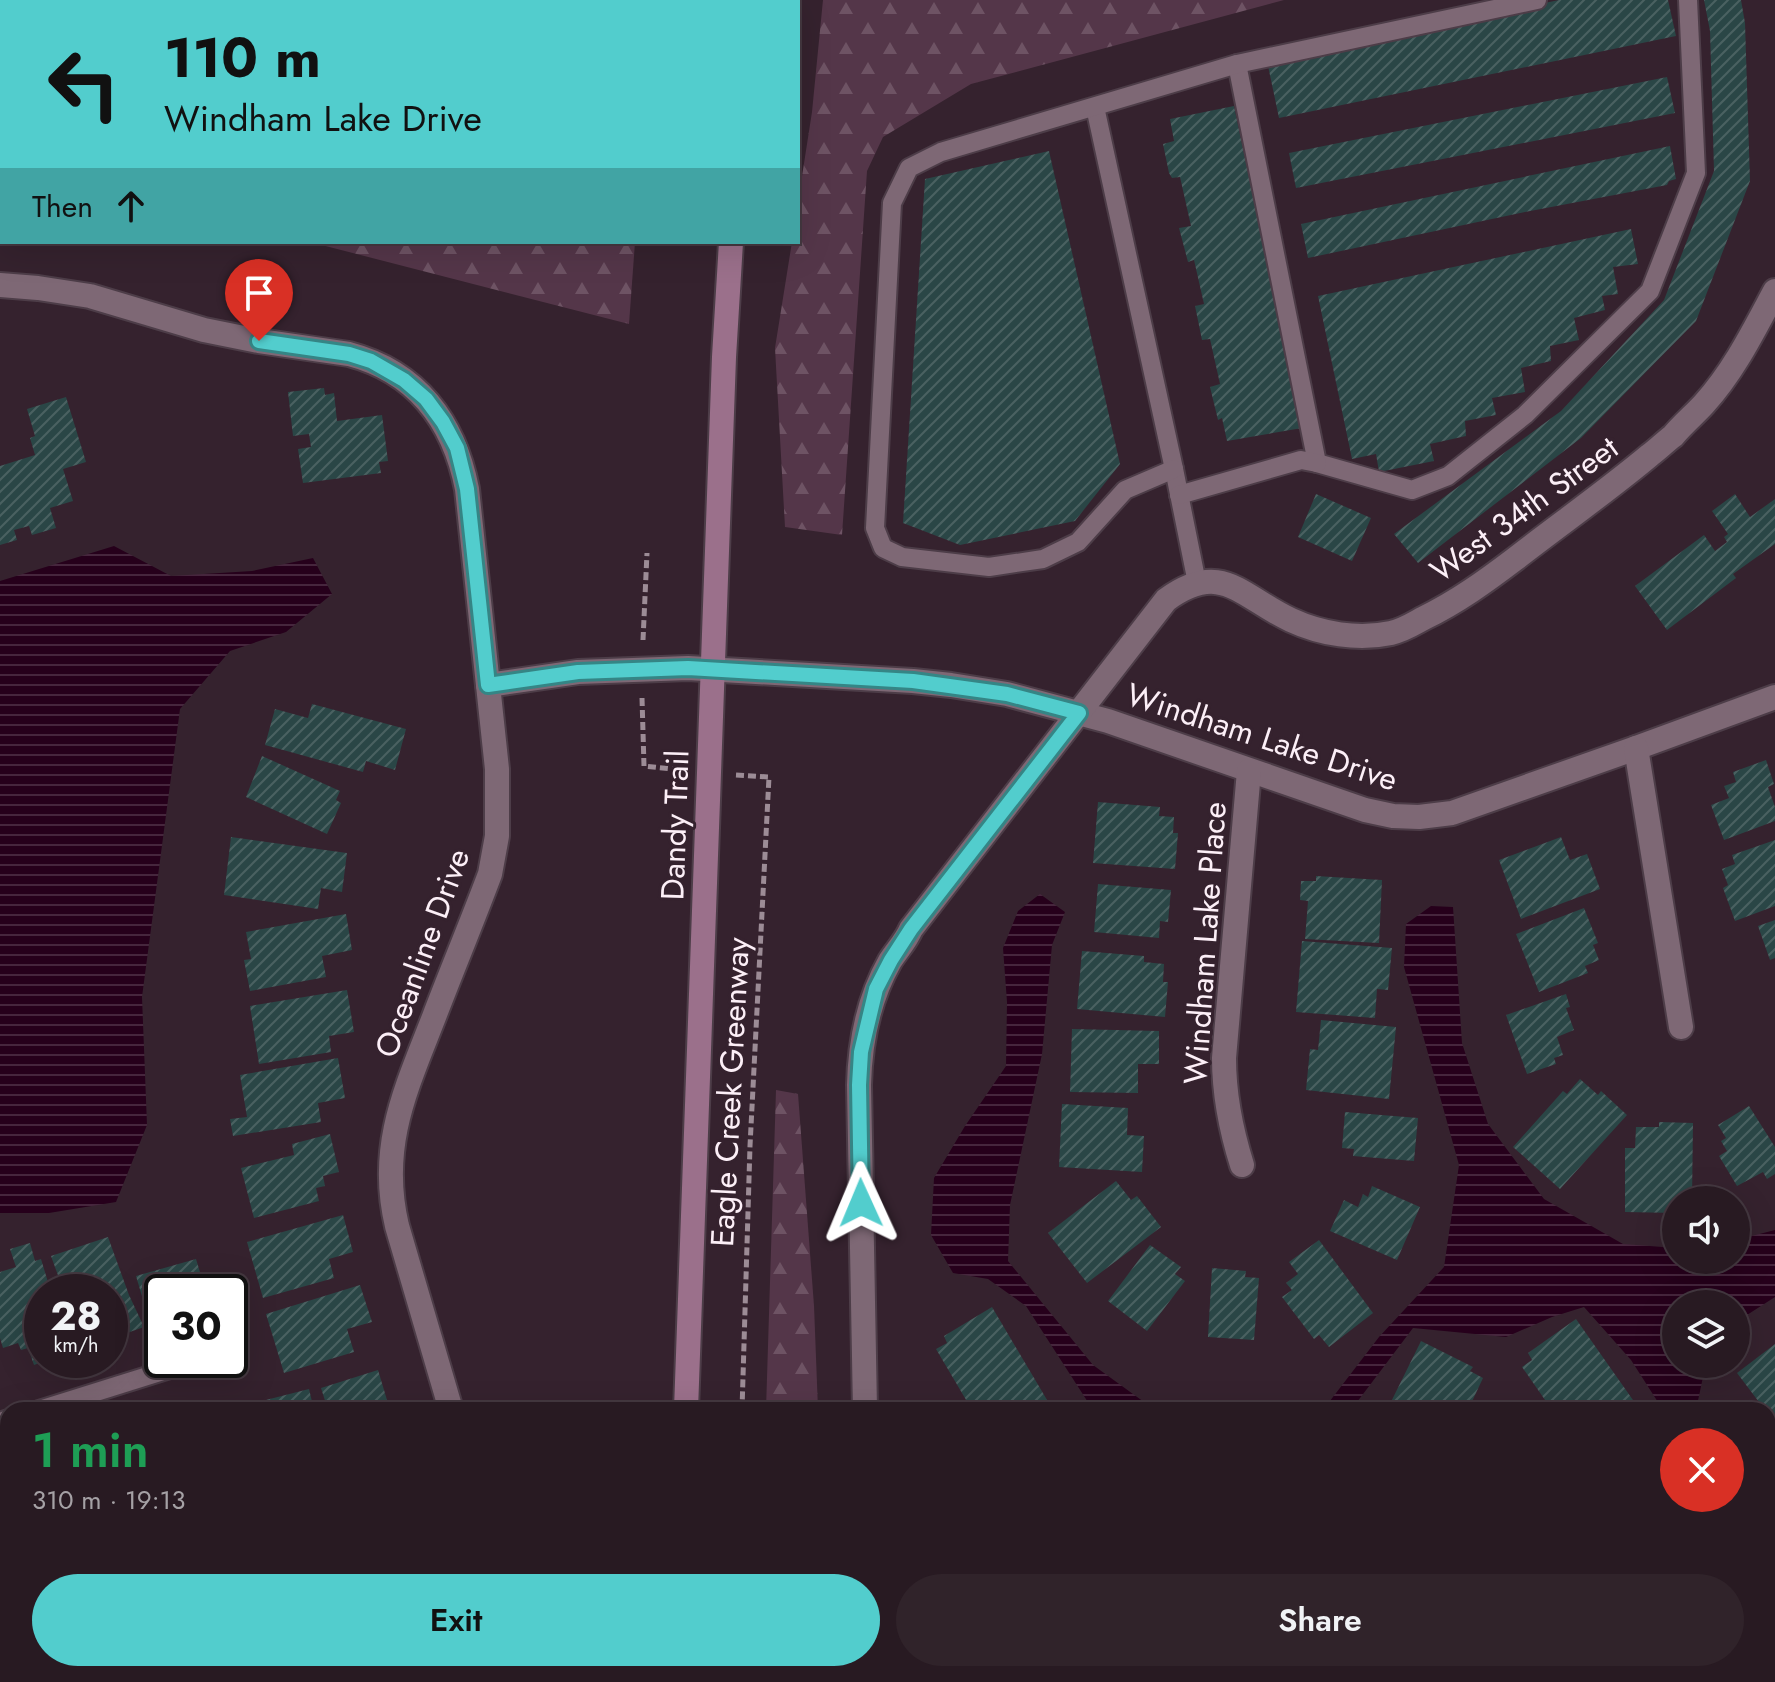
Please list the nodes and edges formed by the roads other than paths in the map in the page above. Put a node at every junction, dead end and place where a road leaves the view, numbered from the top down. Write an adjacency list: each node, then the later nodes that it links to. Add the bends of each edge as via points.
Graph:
1 (1537, 0): 3 (lane)
2 (1688, 0): 8 (lane, via 1696,173 1650,291 1525,415 1448,476 1412,490)
3 (1237, 64): 4 (lane); 8 (lane)
4 (1095, 107): 9 (lane); 9 (lane, via 941,152 909,168 892,203 875,528 883,548 902,557 989,567 1043,559 1078,542 1125,490)
5 (731, 244): 12 (main road, Dandy Trail)
6 (0, 285): 13 (street, Oceanline Drive, via 90,296 204,330 349,354 404,380 443,422 463,466)
7 (1772, 302): 11 (street, West 34th Street, via 1715,390 1673,436 1474,591 1412,626 1376,635 1336,635 1295,622 1228,584)
8 (1317, 463): 10 (lane, via 1301,460)
9 (1174, 469): 10 (lane)
10 (1179, 495): 11 (lane)
11 (1197, 583): 15 (street, via 1166,600)
12 (713, 669): 13 (street, via 578,672); 15 (street, Windham Lake Drive, via 913,681 1007,694); 23 (main road, Dandy Trail)
13 (488, 685): 22 (street, Oceanline Drive, via 497,769 497,836 490,874 401,1101 390,1170 397,1226)
14 (1775, 697): 16 (street, Windham Lake Drive)
15 (1079, 713): 17 (street, Windham Lake Drive); 24 (street, via 911,929 876,989 859,1085)
16 (1636, 748): 17 (street, Windham Lake Drive, via 1452,813 1419,817 1365,810); 18 (street)
17 (1249, 771): 19 (street, Windham Lake Place, via 1224,1058 1230,1125)
18 (1681, 1027)
19 (1242, 1165)
20 (144, 1377): 21 (lane)
21 (65, 1402)
22 (449, 1402)
23 (686, 1402)
24 (865, 1402)

